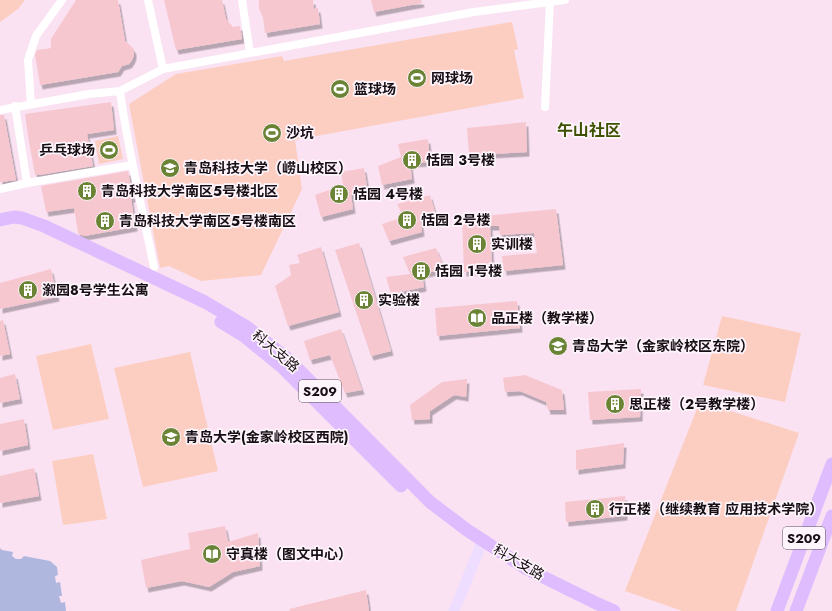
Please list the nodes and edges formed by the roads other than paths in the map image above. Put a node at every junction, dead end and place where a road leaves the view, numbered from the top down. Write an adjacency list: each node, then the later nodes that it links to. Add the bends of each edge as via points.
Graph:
1 (62, 0): 9 (street, via 36,36 28,60)
2 (148, 0): 7 (street)
3 (242, 0): 6 (street)
4 (565, 0): 5 (street)
5 (550, 1): 6 (street, via 474,12); 11 (street)
6 (250, 53): 7 (street)
7 (163, 69): 8 (street)
8 (120, 91): 9 (street); 13 (street)
9 (31, 104): 10 (street)
10 (15, 106): 12 (street); 14 (street)
11 (545, 107)
12 (0, 110)
13 (132, 165): 14 (street); 18 (street)
14 (28, 183): 15 (street)
15 (0, 189)
16 (0, 220): 21 (main road, 科大支路 / S209, via 22,218 44,226 205,302 247,327 288,359 430,502)
17 (0, 230): 21 (main road, 科大支路 / S209, via 14,226 22,227 46,236 201,310 244,336 282,367 423,508 462,537)
18 (154, 267)
19 (832, 464): 25 (main road, S209)
20 (832, 516): 26 (main road, S209)
21 (481, 544): 22 (street); 23 (main road, 科大支路 / S209, via 521,575); 24 (main road, 科大支路 / S209)
22 (454, 611)
23 (592, 611)
24 (614, 611)
25 (777, 611)
26 (796, 611)

